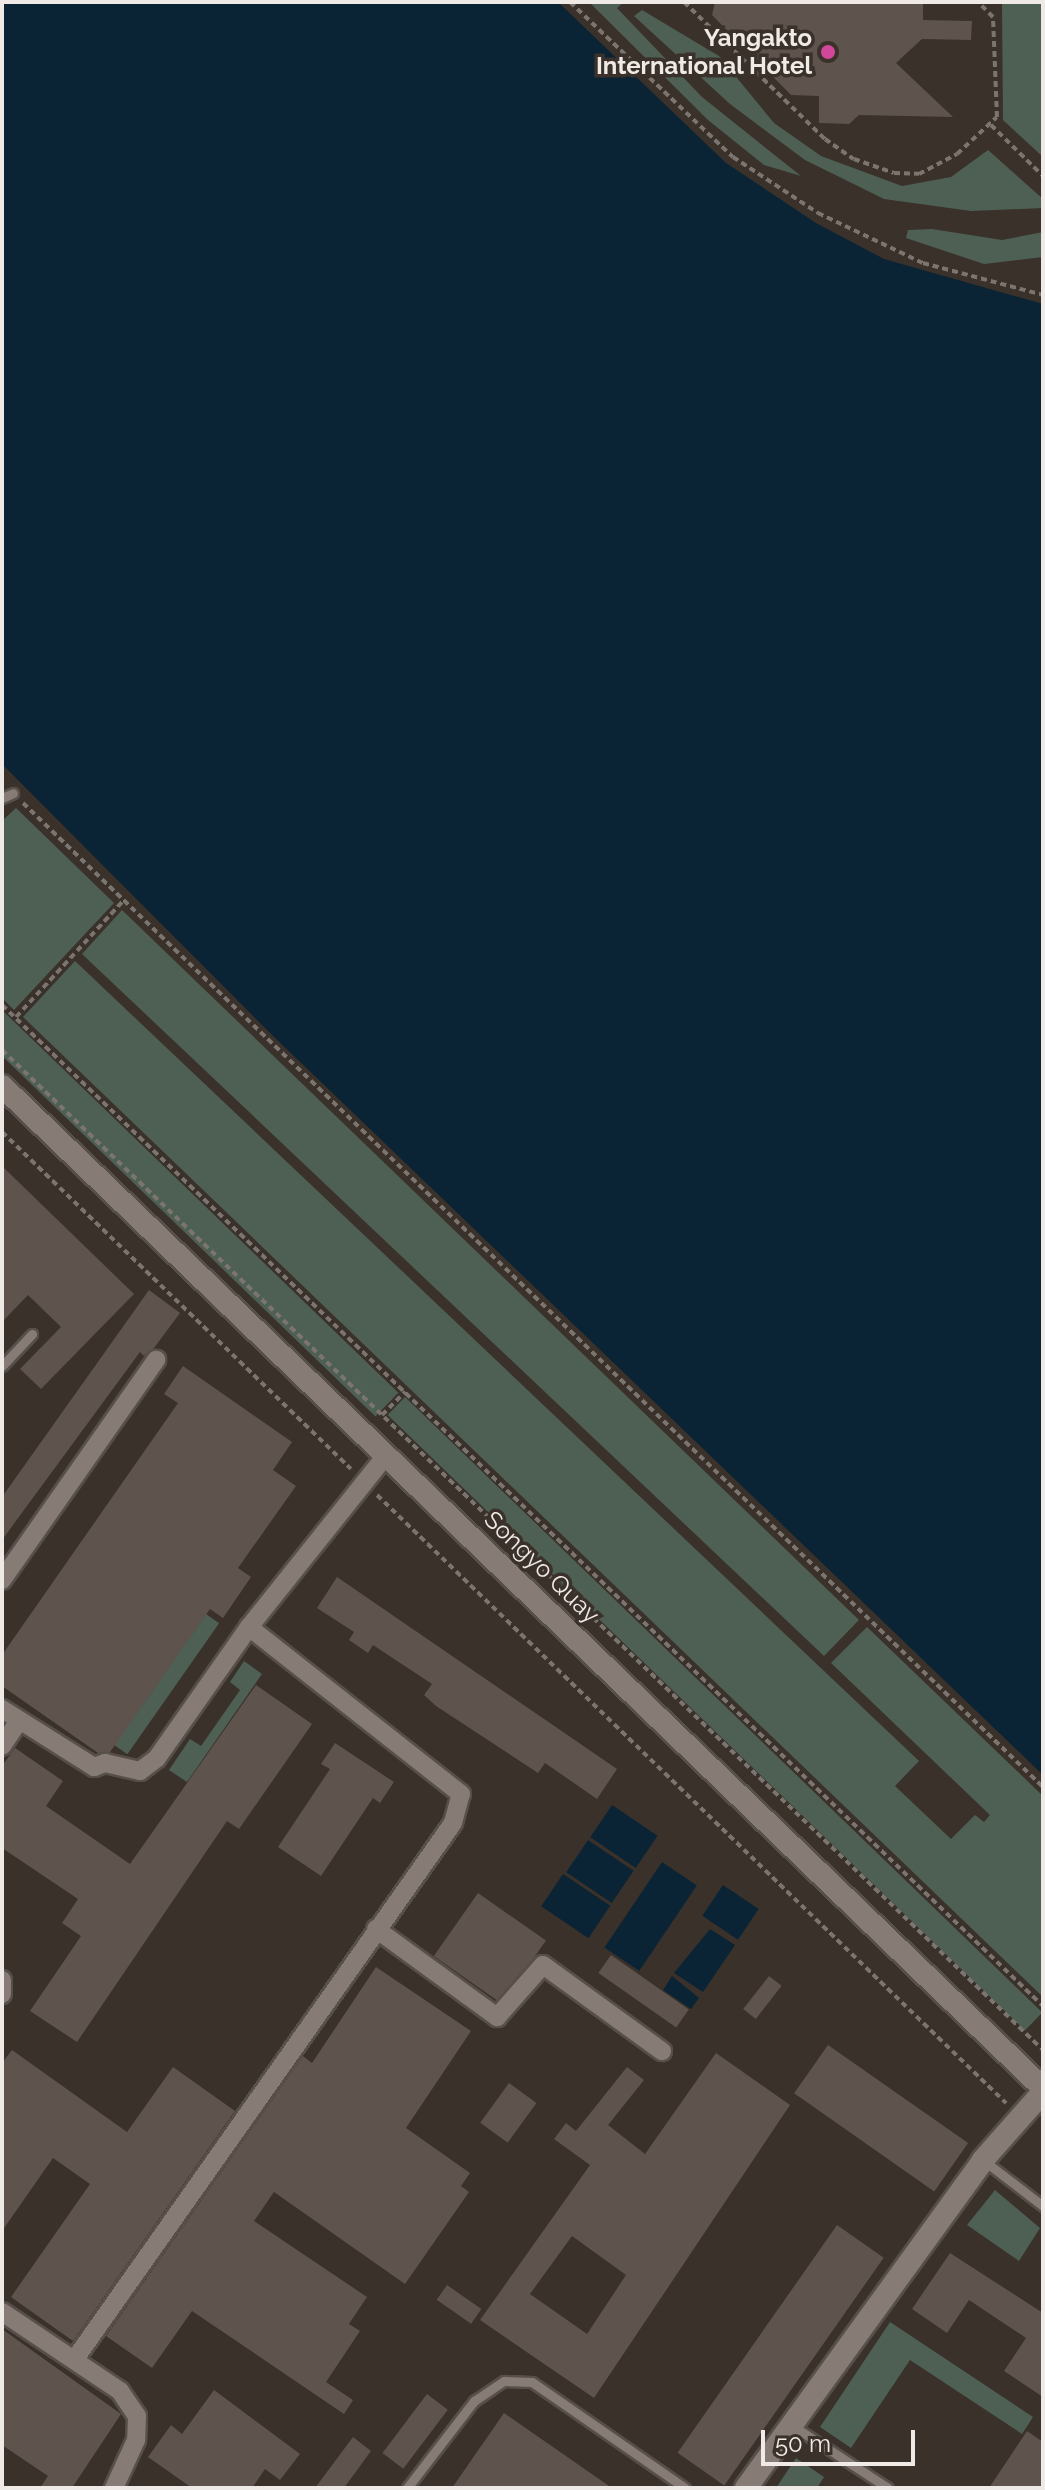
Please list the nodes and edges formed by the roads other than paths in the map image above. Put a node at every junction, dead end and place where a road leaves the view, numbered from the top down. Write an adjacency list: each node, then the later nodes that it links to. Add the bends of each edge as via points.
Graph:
1 (13, 793): 2 (lane)
2 (2, 798)
3 (2, 1086): 7 (main road, Songyo Quay)
4 (32, 1334): 6 (lane)
5 (156, 1360): 8 (street)
6 (2, 1366)
7 (387, 1454): 9 (street); 17 (main road, Songyo Quay)
8 (2, 1580)
9 (249, 1627): 11 (street, via 157,1758 140,1771 105,1763 94,1767); 13 (street, via 461,1794 453,1823)
10 (2, 1709): 11 (street)
11 (19, 1721): 12 (street)
12 (2, 1746)
13 (376, 1929): 16 (street, via 497,2017 543,1965); 21 (street)
14 (2, 1980): 15 (street)
15 (2, 1994)
16 (662, 2051)
17 (1043, 2090): 18 (main road)
18 (983, 2160): 19 (lane); 22 (main road)
19 (1043, 2206)
20 (2, 2312): 21 (street)
21 (75, 2359): 23 (street, via 120,2391 137,2416 136,2440)
22 (790, 2424): 26 (main road); 27 (lane)
23 (114, 2488)
24 (407, 2488): 25 (lane, via 474,2401 504,2381 532,2382)
25 (685, 2488)
26 (746, 2488)
27 (888, 2488)

